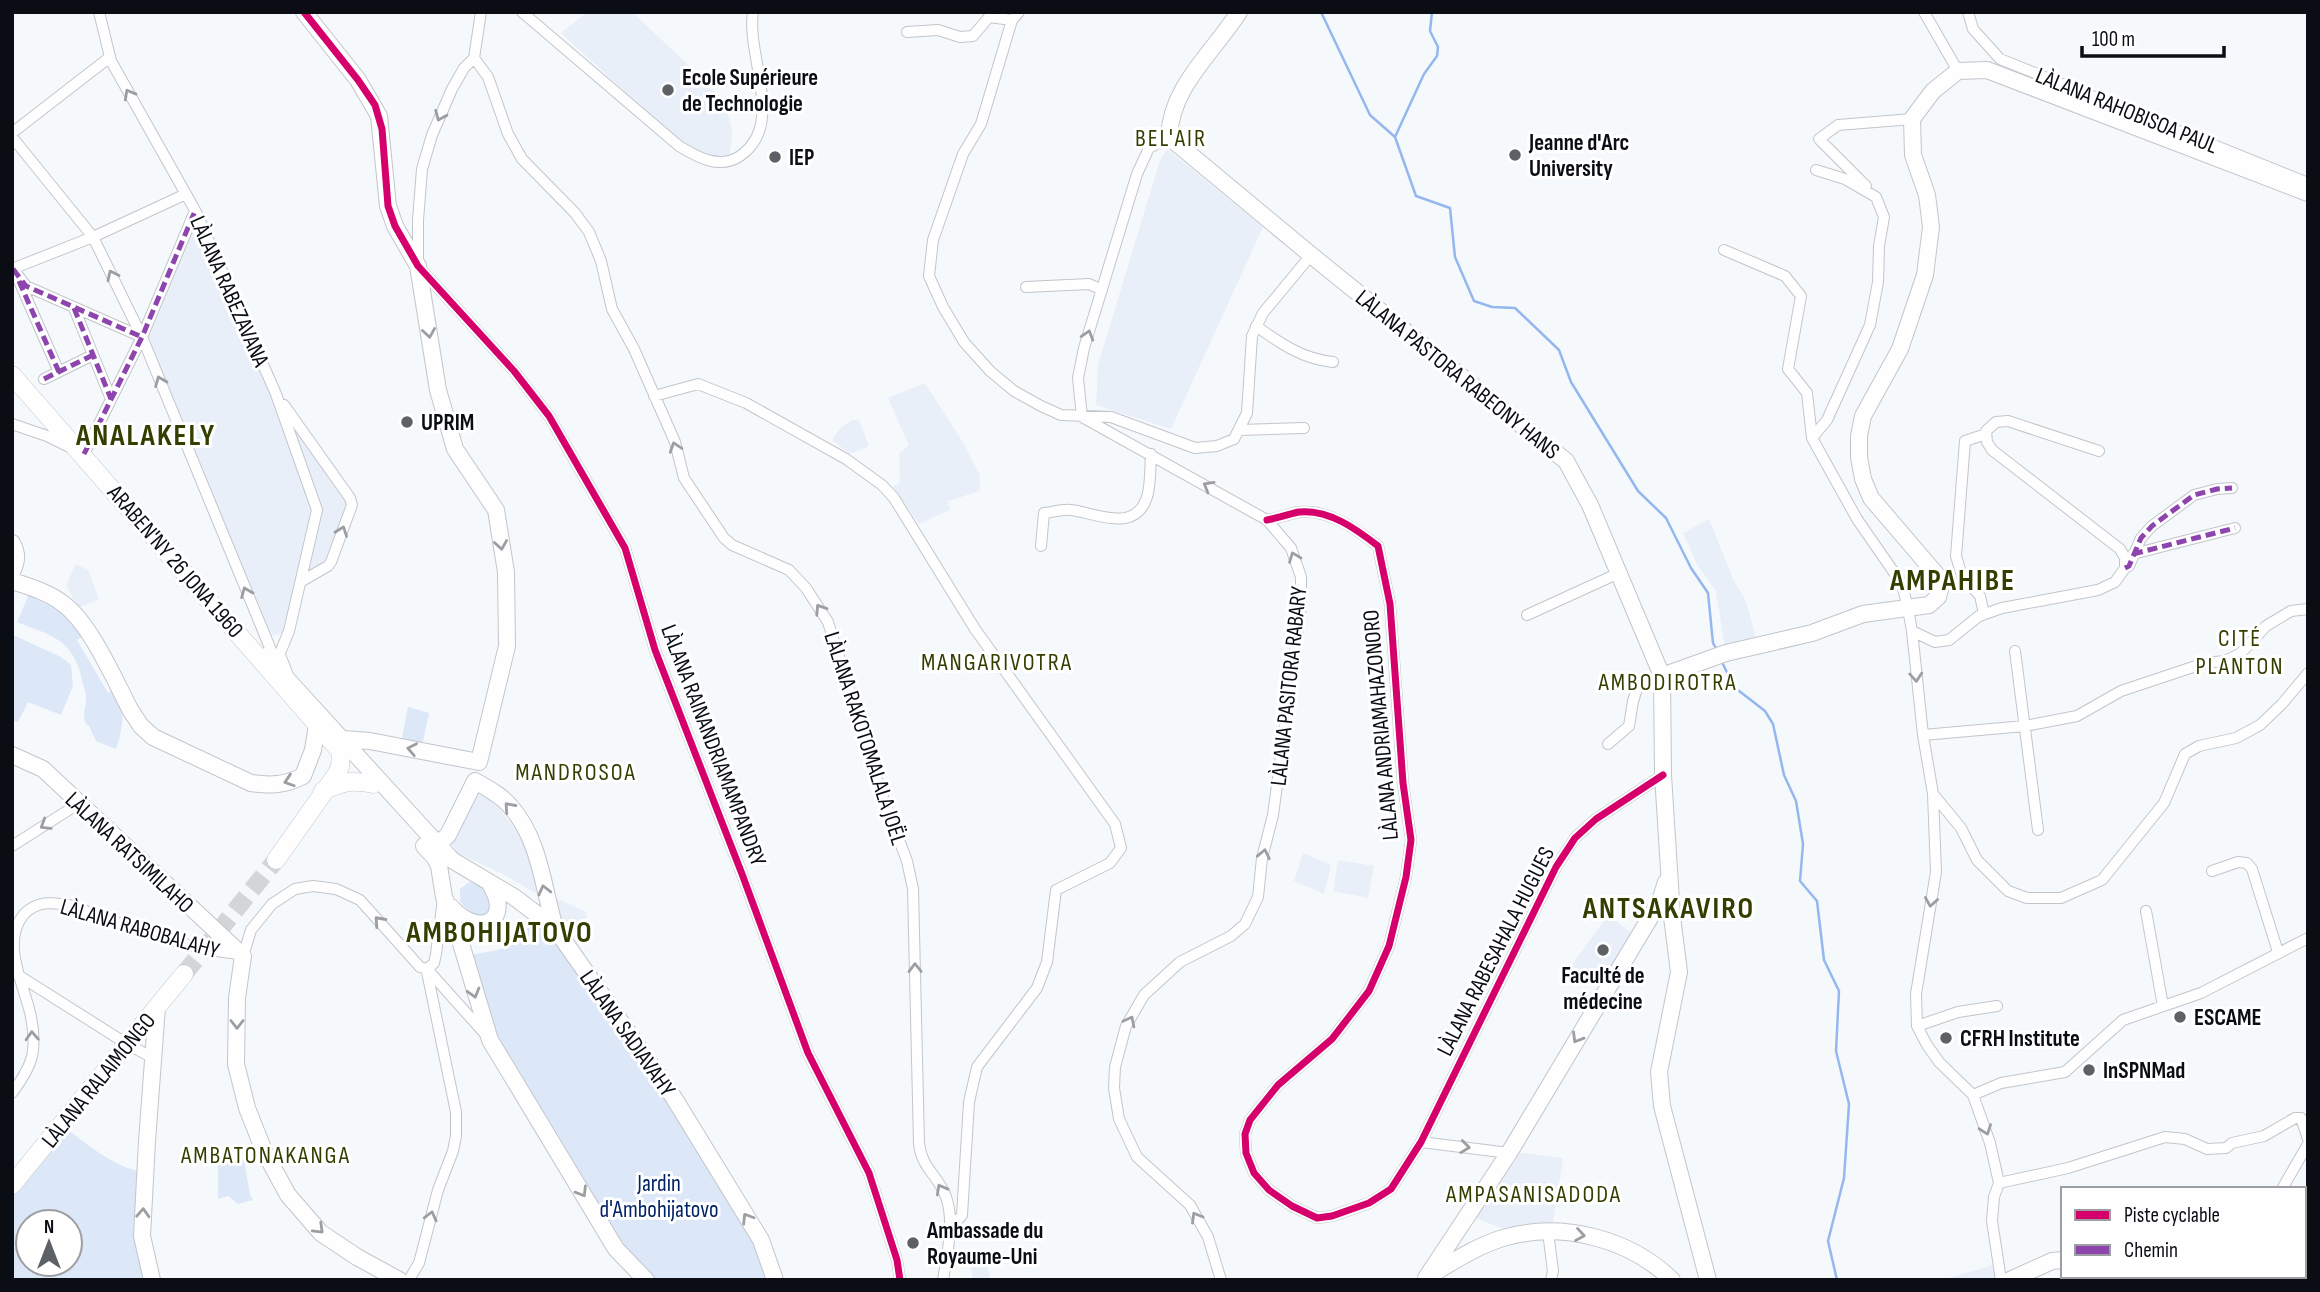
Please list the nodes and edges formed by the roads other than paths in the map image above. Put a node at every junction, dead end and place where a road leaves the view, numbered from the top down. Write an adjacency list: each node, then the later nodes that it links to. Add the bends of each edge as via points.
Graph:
1 (99, 12): 11 (street, LÀLANA RABEZAVANA)
2 (304, 12): 26 (main road, via 375,105 382,129 388,206)
3 (481, 12): 12 (street)
4 (522, 12): 5 (street, via 679,146 697,157 724,162 747,151 761,127)
5 (753, 12)
6 (1238, 12): 16 (main road, via 1184,86)
7 (1924, 12): 13 (street)
8 (1968, 12): 18 (street, LÀLANA RAHOBISOA PAUL, via 1973,29 2000,59)
9 (1016, 16): 10 (street, via 989,17 972,36 938,30); 41 (street, via 981,124 963,154 933,240 929,276 964,342 989,371 1041,406 1061,415)
10 (907, 32)
11 (110, 57): 15 (street); 20 (street, LÀLANA RABEZAVANA, one-way to 11)
12 (474, 58): 26 (street, one-way to 26, via 458,77 426,152 420,182); 39 (street, LÀLANA RAKOTOMALALA JOËL, via 488,77 522,159 589,232 612,309)
13 (1958, 71): 14 (main road, via 1933,90); 19 (main road, via 1987,71)
14 (1912, 119): 21 (street, via 1838,125 1819,139); 61 (main road, via 1913,155 1927,195 1931,227 1925,275 1900,349 1863,416 1858,436 1863,479 1871,498 1942,581 1938,597 1929,605)
15 (12, 135): 23 (street)
16 (1168, 137): 25 (main road, LÀLANA PASTORA RABEONY HANS); 29 (street, via 1149,148 1137,174)
17 (1816, 170): 21 (street, via 1845,179)
18 (2308, 183)
19 (2308, 193)
20 (186, 194): 22 (street, LÀLANA RABEZAVANA); 23 (street)
21 (1876, 197): 46 (street, via 1884,217 1870,325 1827,420)
22 (195, 211): 32 (street); 38 (street, LÀLANA RABEZAVANA)
23 (93, 237): 27 (street); 32 (street, one-way to 23)
24 (1724, 250): 46 (street, via 1785,276 1801,296 1788,369 1807,393)
25 (1311, 255): 31 (street); 58 (main road, LÀLANA PASTORA RABEONY HANS, via 1566,461)
26 (418, 266): 76 (main road, one-way to 76, via 441,402 455,449 496,510 506,572 507,646); 127 (street, LÀLANA RAINANDRIAMAMPANDRY, via 549,416 625,548 655,650 808,1053 869,1173)
27 (13, 269): 30 (street, via 26,286); 35 (street)
28 (1026, 287): 29 (street, via 1088,284)
29 (1102, 290): 41 (street, one-way to 29, via 1078,378)
30 (74, 308): 32 (street); 33 (street)
31 (1256, 326): 34 (street, via 1295,352); 44 (street, via 1247,413)
32 (142, 337): 40 (street); 67 (street, one-way to 32)
33 (93, 355): 35 (street); 40 (street)
34 (1333, 362)
35 (59, 372): 37 (street)
36 (12, 374): 48 (main road, ARABEN'NY 26 JONA 1960)
37 (44, 380)
38 (276, 394): 60 (street, LÀLANA RABEZAVANA, via 317,510); 60 (street, one-way to 38, via 331,562 352,505)
39 (654, 396): 116 (street, LÀLANA RAKOTOMALALA JOËL, one-way to 39, via 946,1196 920,1155 910,873 828,622 789,570 724,538 684,478 675,442); 116 (street, via 698,384 746,402 846,458 882,485 975,629 1115,824 1121,848 1110,863 1056,890 1047,961 1037,988 977,1067 968,1102 962,1215)
40 (111, 399): 48 (street)
41 (1082, 417): 44 (street, via 1111,417 1195,448 1217,446 1234,439); 49 (street, LÀLANA PASITORA RABARY)
42 (12, 424): 48 (street)
43 (1304, 428): 44 (street)
44 (1239, 430)
45 (1986, 435): 47 (street, via 1996,422 2008,421); 56 (street, via 1992,450 2120,549); 63 (street, via 1965,441 1956,556 1962,576 1980,596)
46 (1812, 438): 61 (street, via 1857,519 1902,584)
47 (2099, 451)
48 (84, 454): 67 (main road, ARABEN'NY 26 JONA 1960)
49 (1151, 454): 51 (street, LÀLANA PASITORA RABARY, one-way to 49); 54 (street, via 1148,495 1131,517 1105,519 1070,510 1044,513)
50 (2232, 488): 55 (street, via 2194,495 2152,526)
51 (1267, 520): 110 (street, LÀLANA ANDRIAMAHAZONORO, via 1302,512 1329,516 1354,527 1378,547 1390,604 1411,840 1389,946 1369,991 1332,1039 1278,1085 1250,1120 1246,1153 1254,1173 1269,1190 1317,1218 1369,1203 1391,1189); 129 (street, LÀLANA PASITORA RABARY, one-way to 51, via 1208,1237 1190,1205 1137,1157 1119,1119 1115,1067 1126,1026 1144,996 1180,962 1245,924 1258,897 1301,606 1301,577 1291,548)
52 (2235, 528): 55 (street)
53 (12, 543): 57 (main road, via 17,562)
54 (1041, 546)
55 (2133, 554): 56 (street)
56 (2125, 568): 63 (street, via 2115,582 2098,590)
57 (12, 572)
58 (1619, 573): 64 (street); 69 (main road, LÀLANA PASTORA RABEONY HANS)
59 (12, 581): 70 (main road, one-way to 59, via 303,776 288,784 268,786 251,783 153,737 131,711 80,619 50,594)
60 (302, 581): 67 (street, LÀLANA RABEZAVANA, via 289,632)
61 (1908, 609): 65 (street); 69 (main road, via 1863,614)
62 (2308, 609): 71 (street, via 2291,611 2266,626 2241,653 2225,661 2141,683 2077,716)
63 (1984, 614): 65 (street, via 1949,640 1935,642)
64 (1527, 615)
65 (1912, 631): 72 (street, one-way to 72)
66 (2015, 651): 71 (street)
67 (272, 659): 70 (main road, ARABEN'NY 26 JONA 1960, via 283,686); 74 (main road)
68 (2308, 673): 81 (street, via 2260,725 2185,754 2164,803 2102,880 2061,898 2027,898 2008,891 1977,860 1961,828)
69 (1662, 676): 73 (street, via 1638,685 1629,726); 77 (main road)
70 (317, 725): 74 (main road, ARABEN'NY 26 JONA 1960)
71 (2025, 726): 72 (street); 83 (street)
72 (1923, 735): 81 (street)
73 (1608, 744)
74 (342, 746): 76 (main road, one-way to 74, via 370,741); 79 (main road); 80 (main road, via 340,767); 85 (main road, LÀLANA SADIAVAHY)
75 (12, 755): 82 (main road, LÀLANA RATSIMILAHO, via 43,769)
76 (480, 762): 78 (street)
77 (1663, 775): 86 (main road); 110 (street, LÀLANA RABESAHALA HUGUES, via 1586,827 1566,849)
78 (475, 781): 85 (main road); 94 (main road, one-way to 78, via 533,843 511,806)
79 (373, 784): 80 (main road, via 354,780); 85 (main road)
80 (323, 791): 87 (main road)
81 (1933, 794): 104 (street, one-way to 104, via 1936,872 1916,994)
82 (78, 804): 84 (street, one-way to 84); 97 (main road, LÀLANA RATSIMILAHO)
83 (2038, 830)
84 (12, 846)
85 (436, 851): 89 (main road, LÀLANA SADIAVAHY); 90 (main road)
86 (1669, 855): 92 (main road, via 1664,890); 93 (main road)
87 (276, 860)
88 (2212, 871): 96 (street, via 2238,862 2252,869)
89 (491, 884): 90 (main road, via 498,903 490,922 472,923 462,918); 94 (main road, LÀLANA SADIAVAHY)
90 (444, 897): 98 (street, via 434,963); 105 (main road, one-way to 105)
91 (2146, 911): 102 (street)
92 (1651, 917): 93 (main road); 112 (main road, one-way to 112)
93 (1676, 919): 132 (main road, via 1685,951 1659,1072 1662,1106)
94 (555, 928): 126 (main road, LÀLANA SADIAVAHY, one-way to 94, via 761,1240 674,1098)
95 (2308, 938): 96 (street)
96 (2278, 952): 102 (street, via 2201,993)
97 (242, 955): 98 (street, one-way to 97, via 360,900 337,889 313,886 295,889 272,904 251,930); 100 (street, LÀLANA RABOBALAHY, via 178,942 52,902 32,906 20,919 12,946); 123 (main road, one-way to 123, via 236,1064 264,1151 288,1195 321,1233)
98 (426, 969): 105 (street); 124 (street, one-way to 98, via 419,1264 456,1136 456,1112)
99 (184, 974): 103 (main road, LÀLANA RALAIMONGO)
100 (18, 975): 106 (street); 108 (street, LÀLANA RABOBALAHY, one-way to 100, via 33,1052 31,1018)
101 (1997, 1006): 104 (street, via 1958,1012)
102 (2163, 1006): 109 (street, via 2123,1020 2065,1072 2001,1083)
103 (158, 1007): 106 (main road, LÀLANA RALAIMONGO); 107 (main road)
104 (1917, 1026): 109 (street, via 1939,1062)
105 (490, 1040): 125 (main road, one-way to 125, via 616,1249)
106 (127, 1044): 107 (street); 114 (main road, LÀLANA RALAIMONGO)
107 (153, 1058): 122 (main road, one-way to 107, via 142,1236)
108 (12, 1093)
109 (1973, 1096): 113 (street, one-way to 113)
110 (1421, 1142): 112 (street, one-way to 112)
111 (2307, 1145): 113 (street, via 2301,1118 2295,1118 2264,1136 2226,1148 2207,1149 2185,1139 2165,1137 2068,1168); 115 (street)
112 (1509, 1153): 118 (main road)
113 (1999, 1183): 133 (street, via 1992,1222)
114 (12, 1185)
115 (2283, 1187)
116 (949, 1230): 128 (street, LÀLANA RAKOTOMALALA JOËL)
117 (1548, 1232): 119 (main road, via 1504,1238); 130 (street); 131 (main road, one-way to 131, via 1607,1241 1659,1267)
118 (1451, 1241): 119 (main road, via 1456,1251); 121 (main road)
119 (1465, 1254): 121 (main road)
120 (2061, 1260): 134 (main road)
121 (1425, 1279)
122 (152, 1280)
123 (399, 1280)
124 (409, 1280)
125 (646, 1280)
126 (775, 1280)
127 (900, 1280)
128 (943, 1280)
129 (1221, 1280)
130 (1551, 1280)
131 (1672, 1280)
132 (1708, 1280)
133 (2001, 1280)
134 (2010, 1280)

